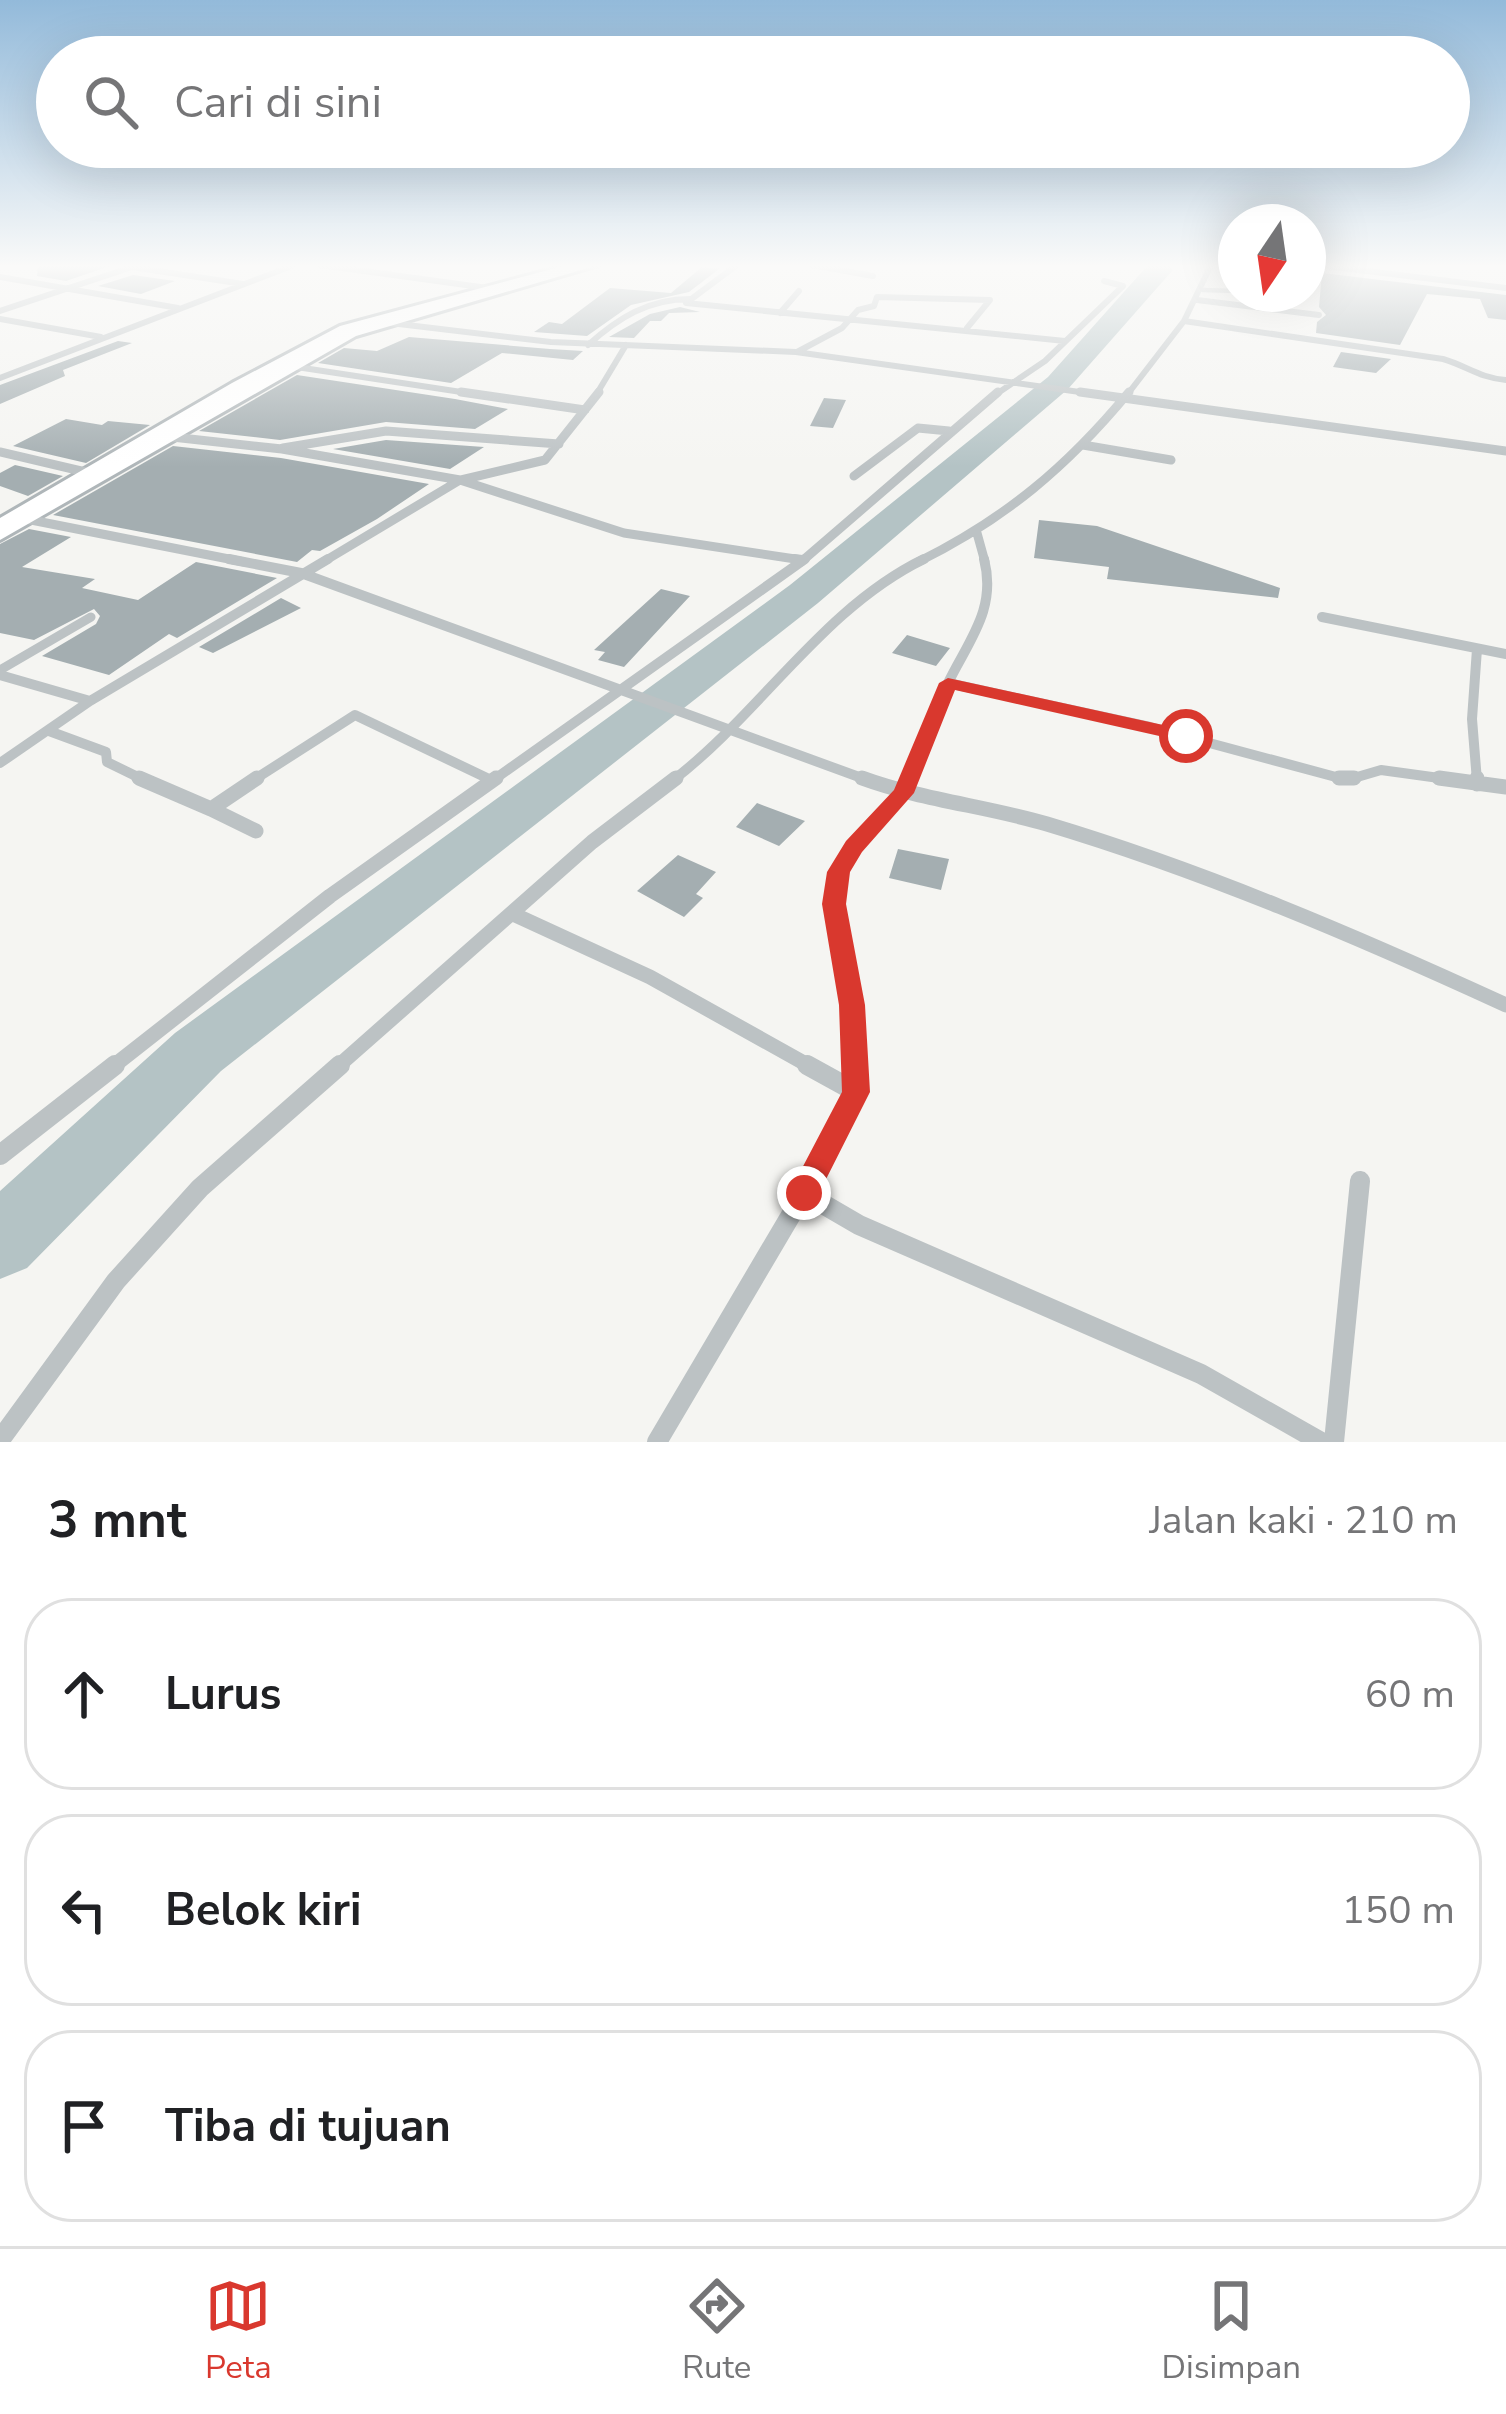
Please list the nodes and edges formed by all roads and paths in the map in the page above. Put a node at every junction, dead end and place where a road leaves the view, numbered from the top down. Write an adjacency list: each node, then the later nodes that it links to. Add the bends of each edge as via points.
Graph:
1 (77, 332): 11 (street)
2 (117, 332): 11 (street)
3 (353, 332): 17 (street)
4 (481, 332): 13 (street)
5 (601, 332): 13 (street)
6 (829, 332): 15 (street)
7 (999, 332): 12 (street)
8 (1074, 332): 12 (street)
9 (1175, 332): 22 (street)
10 (1260, 332): 20 (street, via 1452,361 1479,378)
11 (102, 338): 18 (street)
12 (1065, 341): 21 (street)
13 (588, 344): 14 (street)
14 (626, 345): 15 (street); 23 (street)
15 (796, 352): 21 (street)
16 (0, 364): 18 (street)
17 (282, 365): 23 (street); 25 (street)
18 (21, 369): 19 (street)
19 (0, 377)
20 (1506, 380)
21 (1022, 382): 22 (street); 24 (street)
22 (1125, 398): 27 (street); 29 (street)
23 (585, 410): 26 (street)
24 (949, 431): 33 (street, via 918,428); 37 (street)
25 (162, 436): 28 (street); 32 (street)
26 (559, 444): 28 (street, via 369,430); 34 (street, via 540,463)
27 (1083, 445): 31 (street); 36 (street)
28 (282, 449): 34 (street)
29 (1506, 451)
30 (0, 452): 32 (street)
31 (1172, 460)
32 (95, 475): 35 (street)
33 (854, 476)
34 (460, 480): 37 (street, via 624,532); 38 (street)
35 (10, 525): 38 (street)
36 (977, 533): 44 (street, via 987,611); 48 (street, via 910,565 840,618)
37 (802, 560): 45 (street)
38 (301, 574): 45 (street); 46 (street)
39 (91, 616): 43 (lane)
40 (1322, 617): 41 (street)
41 (1477, 649): 42 (street); 51 (street)
42 (1506, 654)
43 (0, 672): 46 (street)
44 (948, 683): 51 (street, via 1347,780 1381,770); 53 (street)
45 (625, 689): 48 (street); 50 (street)
46 (91, 701): 47 (street)
47 (49, 731): 49 (street); 54 (street)
48 (732, 731): 53 (street); 56 (street)
49 (0, 764)
50 (489, 779): 54 (street, via 355,715); 59 (street)
51 (1477, 784): 52 (street)
52 (1506, 787)
53 (903, 793): 57 (street, via 1044,823 1186,871); 58 (street, via 838,872)
54 (211, 809): 55 (street)
55 (256, 831)
56 (513, 914): 58 (street, via 650,977); 62 (street, via 200,1189 116,1281)
57 (1506, 1005)
58 (856, 1092): 61 (street)
59 (0, 1155)
60 (1360, 1181): 65 (street)
61 (804, 1193): 63 (street); 64 (street, via 859,1225 1201,1374)
62 (0, 1440)
63 (657, 1442)
64 (1321, 1442)
65 (1334, 1442)

